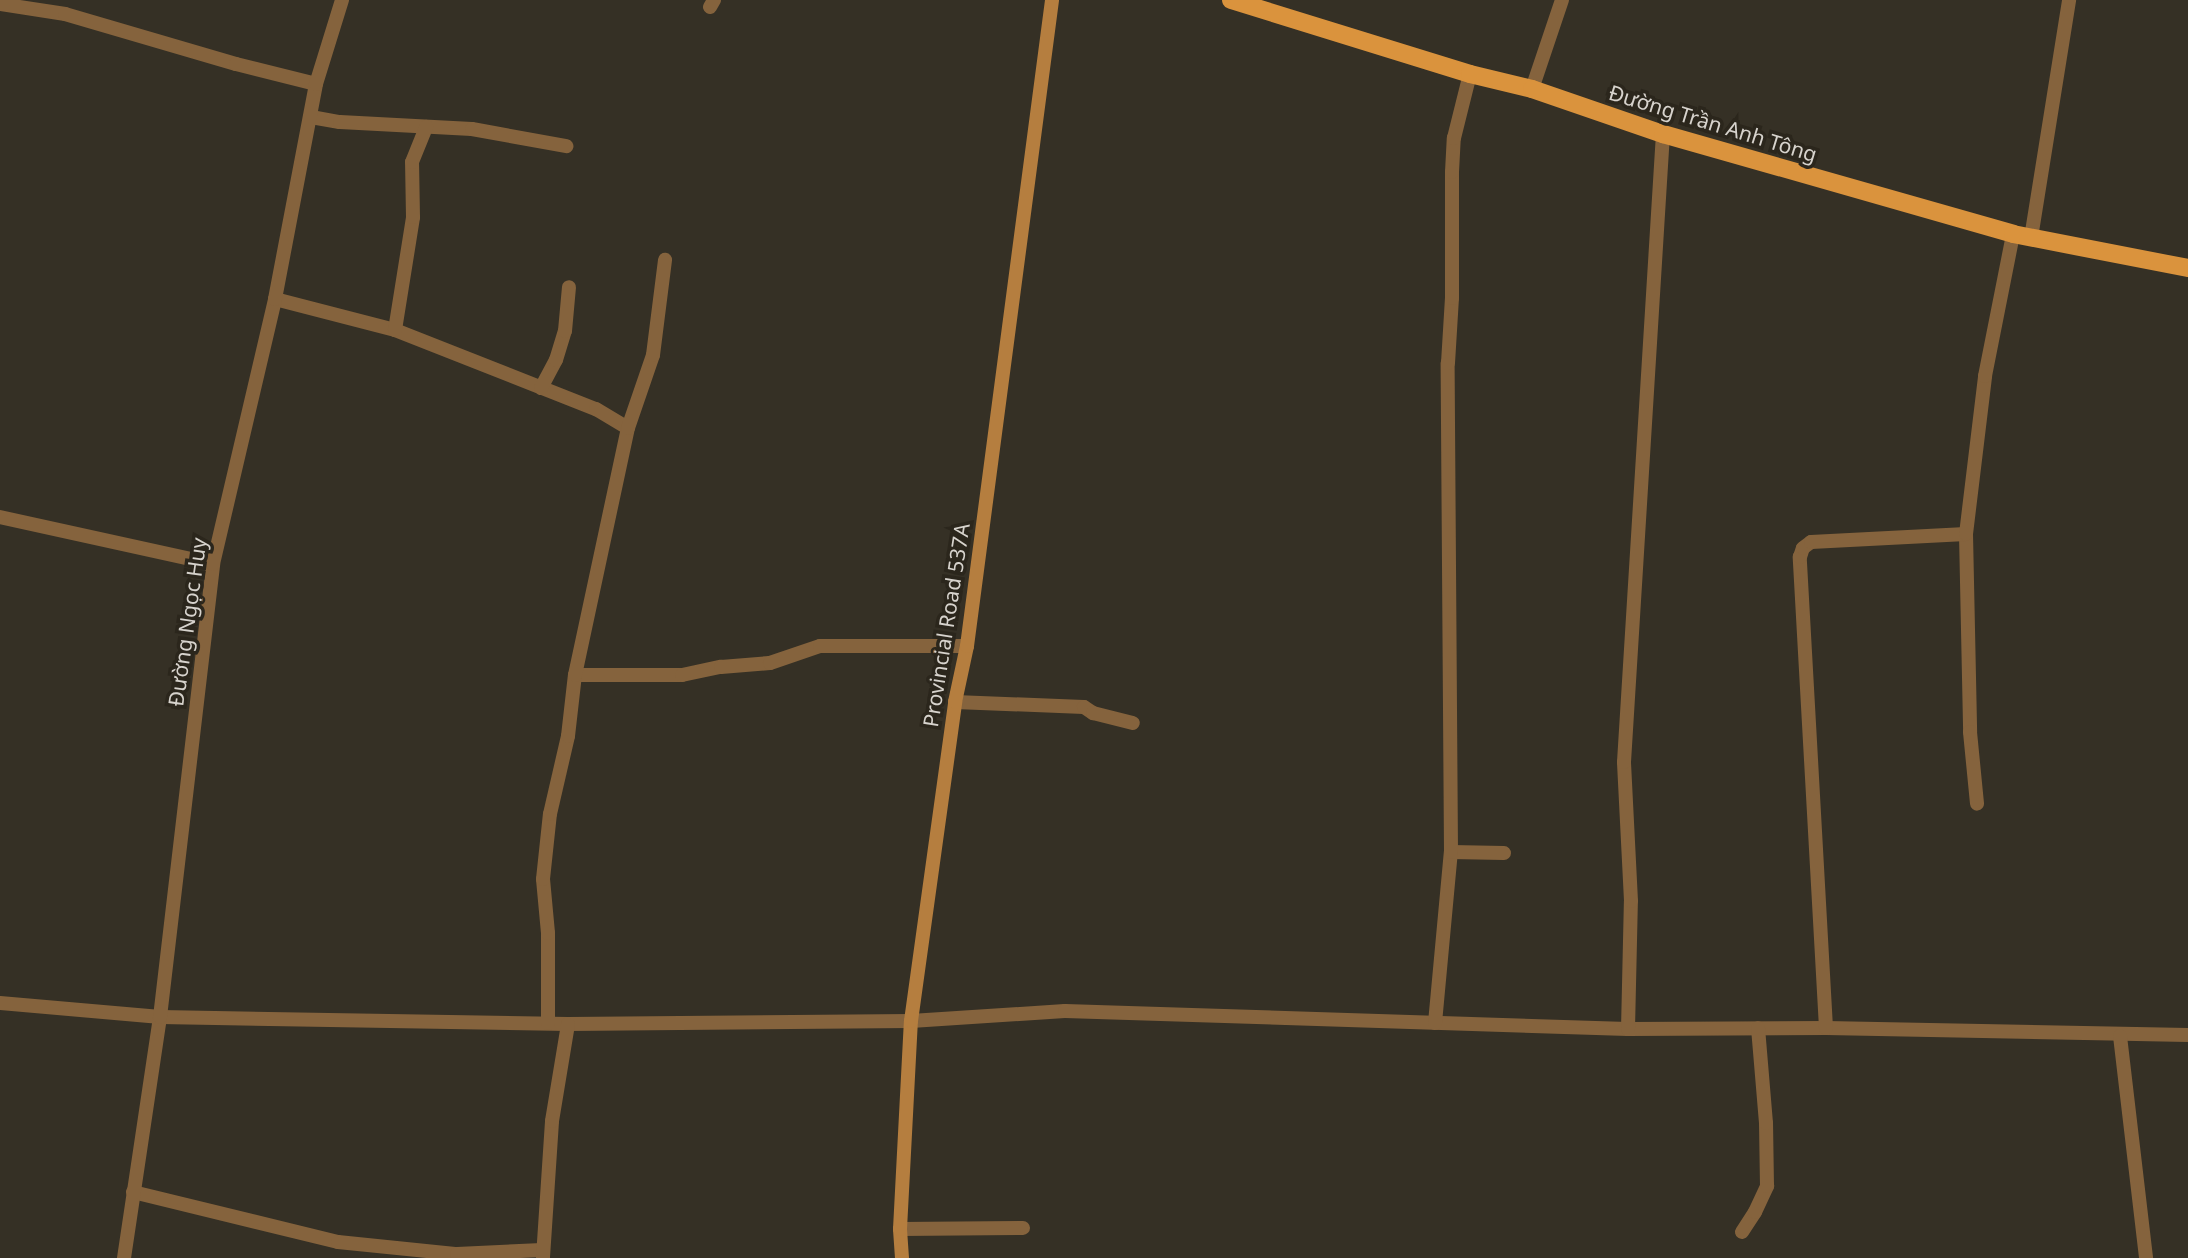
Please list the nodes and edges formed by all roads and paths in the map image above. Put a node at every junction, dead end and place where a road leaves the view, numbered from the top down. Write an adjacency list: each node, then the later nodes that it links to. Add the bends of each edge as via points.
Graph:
1 (342, 0): 8 (street, Đường Ngọc Huy)
2 (1052, 0): 25 (main road, Provincial Road 537A)
3 (1231, 0): 7 (main road, Đường Trần Anh Tông)
4 (1562, 0): 9 (street)
5 (2069, 0): 14 (street)
6 (0, 4): 8 (street, via 65,14)
7 (1470, 74): 9 (main road, Đường Trần Anh Tông); 30 (street, via 1454,138 1451,172)
8 (316, 84): 10 (street, Đường Ngọc Huy)
9 (1532, 89): 12 (main road, Đường Trần Anh Tông)
10 (311, 117): 11 (street); 18 (street, Đường Ngọc Huy)
11 (426, 127): 13 (street, via 472,129); 19 (street, via 412,162 413,217)
12 (1663, 134): 14 (main road, Đường Trần Anh Tông); 40 (street, via 1624,762 1631,901)
13 (566, 146)
14 (2022, 236): 16 (main road, Đường Trần Anh Tông); 23 (street, via 1985,376)
15 (665, 260): 21 (street, via 653,355)
16 (2188, 268)
17 (569, 287): 20 (street, via 565,331)
18 (275, 299): 19 (street); 24 (street, Đường Ngọc Huy)
19 (395, 330): 20 (street)
20 (541, 388): 21 (street, via 596,409)
21 (628, 428): 26 (street)
22 (0, 517): 24 (street)
23 (1966, 534): 29 (street, via 1970,732); 39 (street, via 1811,542 1800,557)
24 (214, 564): 33 (street, Đường Ngọc Huy)
25 (967, 646): 26 (street, via 820,646 770,663 682,675); 27 (main road, Provincial Road 537A)
26 (575, 675): 35 (street, via 543,879)
27 (955, 702): 28 (street, via 1084,707); 34 (main road, Provincial Road 537A)
28 (1133, 723)
29 (1977, 804)
30 (1451, 852): 31 (street); 36 (street)
31 (1504, 853)
32 (0, 1003): 33 (street)
33 (160, 1017): 35 (street); 43 (street, Đường Ngọc Huy)
34 (911, 1021): 36 (street, via 1065,1011); 37 (street); 45 (main road, Provincial Road 537A)
35 (548, 1023): 37 (street)
36 (1435, 1023): 40 (street)
37 (568, 1024): 47 (street, via 552,1121)
38 (1758, 1028): 39 (street); 40 (street); 46 (street, via 1768,1174 1755,1212)
39 (1826, 1028): 42 (street)
40 (1628, 1029)
41 (2188, 1035): 42 (street)
42 (2120, 1036): 50 (street)
43 (133, 1192): 47 (street, via 338,1242 457,1254); 48 (street, Đường Ngọc Huy)
44 (1023, 1228): 45 (street)
45 (900, 1229): 49 (main road, Provincial Road 537A)
46 (1742, 1232)
47 (543, 1254)
48 (124, 1258)
49 (902, 1258)
50 (2146, 1258)

